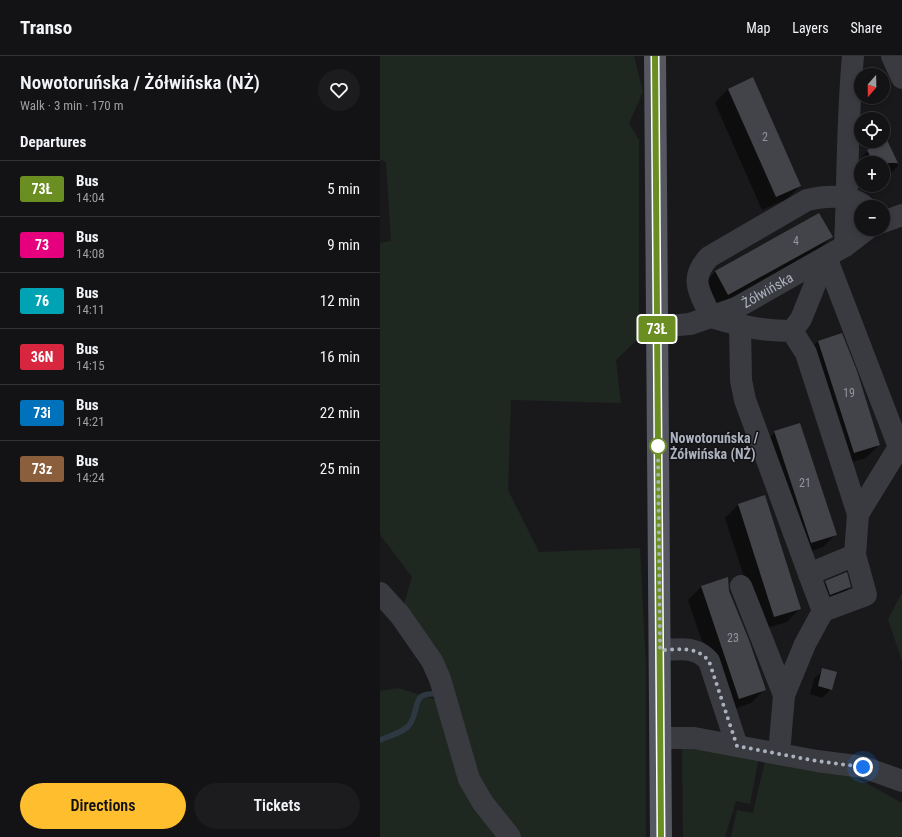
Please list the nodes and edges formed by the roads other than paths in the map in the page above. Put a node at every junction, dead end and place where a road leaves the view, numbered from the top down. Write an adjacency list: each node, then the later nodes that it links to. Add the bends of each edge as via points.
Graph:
1 (655, 56): 14 (main road)
2 (853, 56): 5 (street, via 848,100)
3 (892, 56): 4 (street)
4 (902, 78)
5 (856, 200)
6 (854, 203): 13 (street, via 824,196 807,200 709,257 700,267 696,277)
7 (854, 211): 11 (street)
8 (902, 215): 9 (street)
9 (890, 219)
10 (858, 236): 11 (street, Żółwińska)
11 (845, 246): 12 (street, Żółwińska)
12 (826, 257): 13 (street, Żółwińska, via 736,308); 16 (street, via 801,319); 17 (street)
13 (711, 317): 14 (street, Żółwińska, via 690,324); 15 (street)
14 (657, 326): 24 (main road)
15 (740, 326): 16 (street, via 766,331); 20 (street, via 741,380 745,400)
16 (792, 331): 18 (street, via 806,353)
17 (900, 445): 18 (street)
18 (858, 514): 19 (street)
19 (855, 555): 20 (street); 23 (street, via 866,595)
20 (809, 574): 23 (street)
21 (741, 586): 25 (street)
22 (380, 592): 30 (street, via 400,615 432,661 440,679 469,779 483,804)
23 (823, 611): 25 (street, via 805,644)
24 (660, 650): 26 (main road); 27 (street, via 702,652 709,661)
25 (784, 695): 28 (street)
26 (661, 738): 27 (street, via 694,738); 31 (main road)
27 (737, 746): 28 (street)
28 (780, 754): 29 (street, via 863,767)
29 (902, 781)
30 (510, 837)
31 (662, 837)

